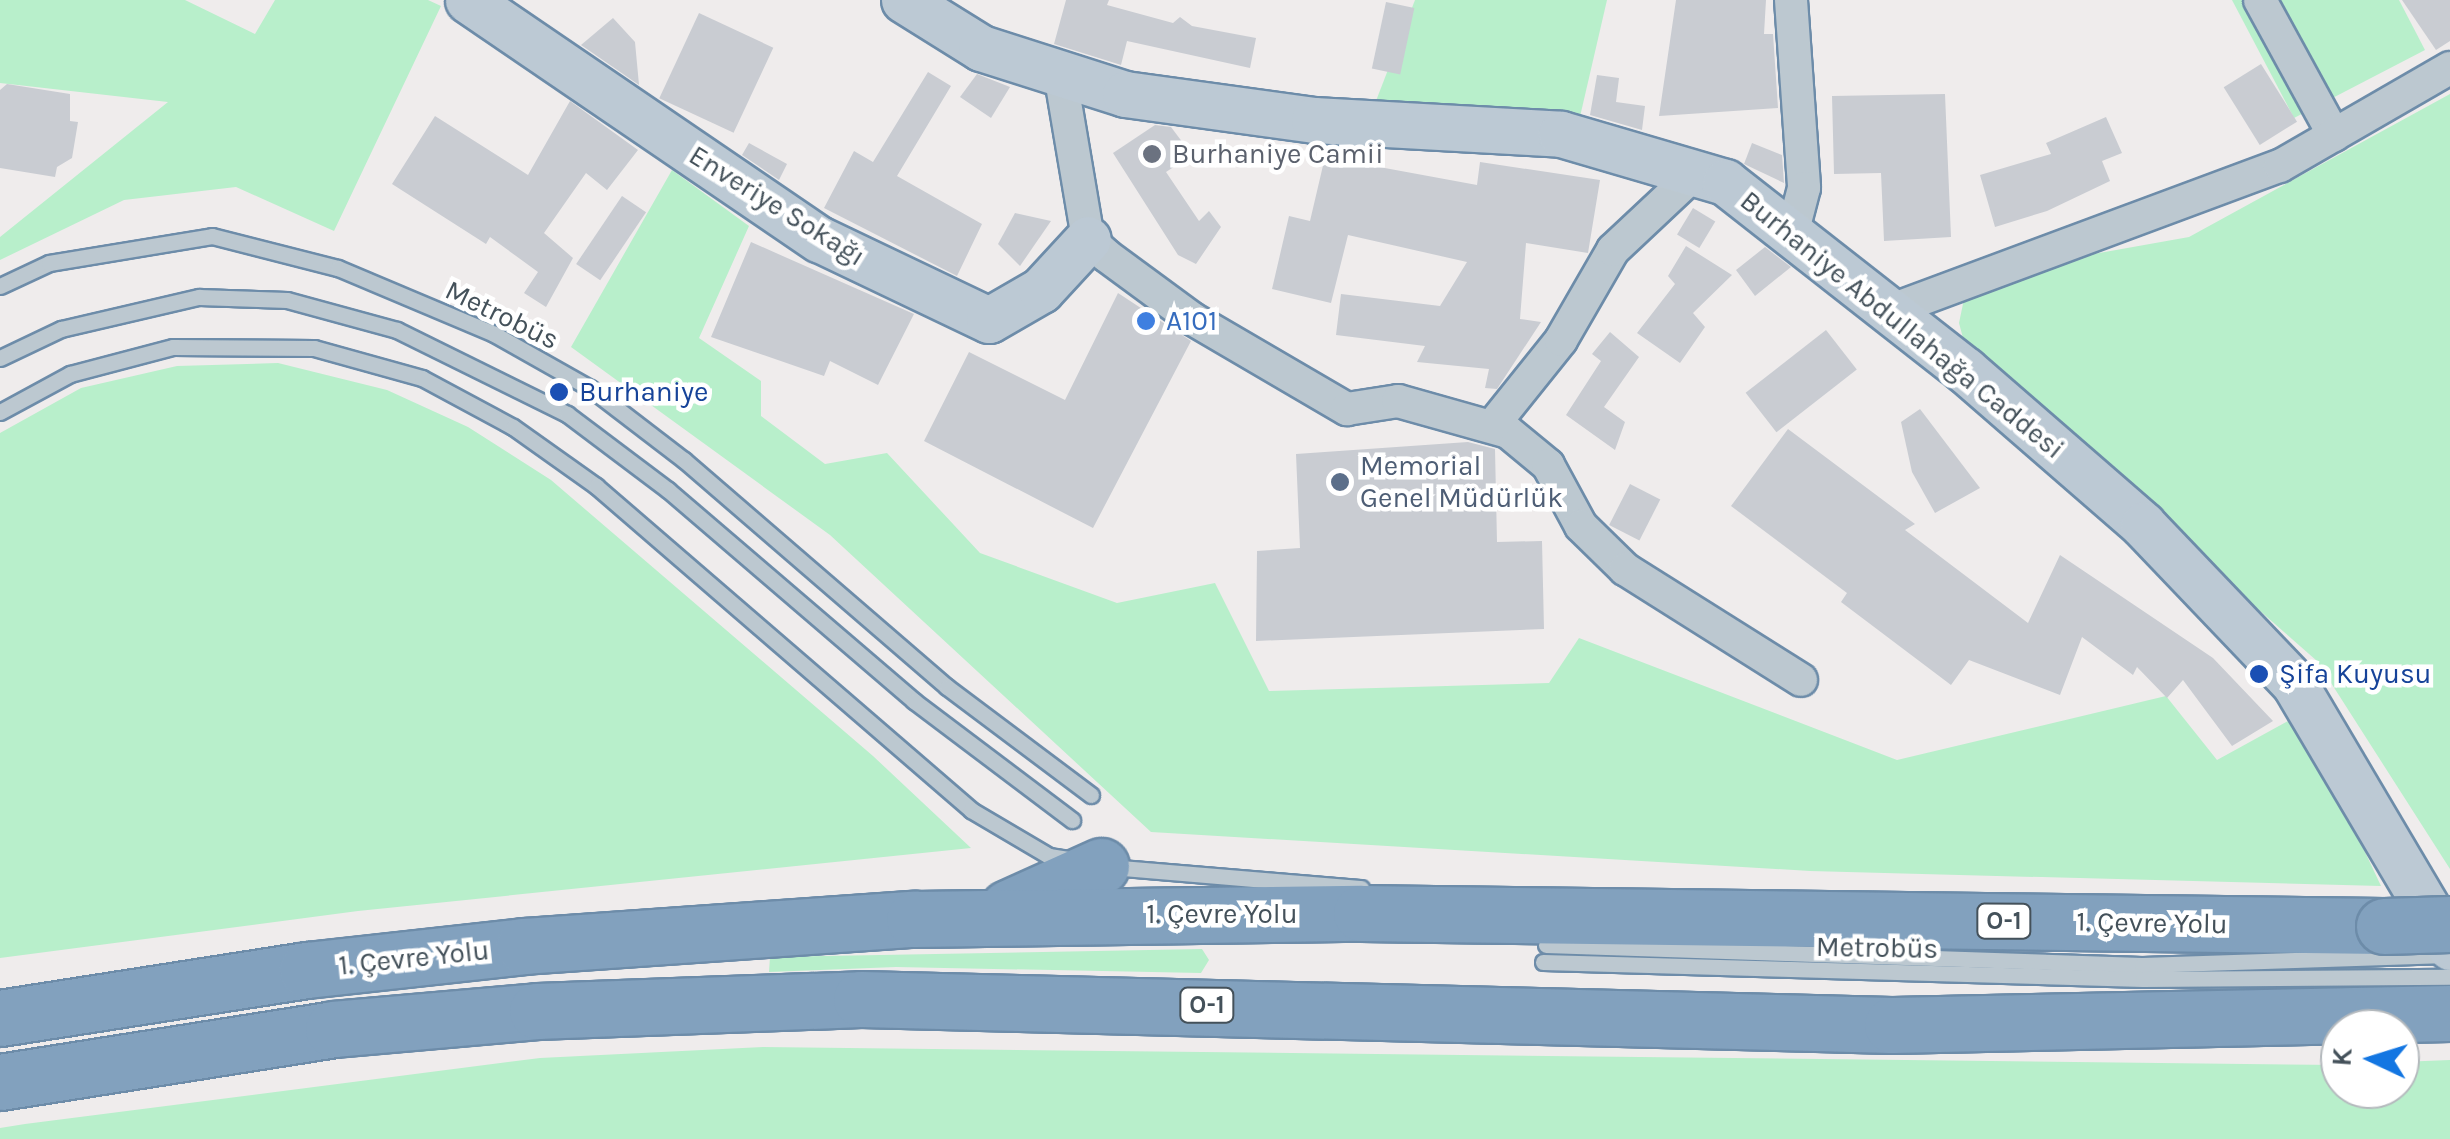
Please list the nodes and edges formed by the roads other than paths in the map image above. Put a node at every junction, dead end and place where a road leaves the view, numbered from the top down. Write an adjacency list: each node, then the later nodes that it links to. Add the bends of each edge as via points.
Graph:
1 (468, 0): 10 (main road, Enveriye Sokağı, via 819,239 990,320 1041,290)
2 (1791, 0): 9 (street, via 1804,188)
3 (2260, 0): 7 (street)
4 (926, 7): 6 (main road, Burhaniye Abdullahağa Caddesi, via 981,48)
5 (2450, 68): 7 (street)
6 (1060, 73): 8 (main road, Burhaniye Abdullahağa Caddesi, via 1125,94 1314,120 1561,134); 10 (street)
7 (2334, 135): 12 (street, via 2280,166)
8 (1695, 173): 9 (main road, Burhaniye Abdullahağa Caddesi, via 1725,182); 15 (street, via 1613,250 1561,340)
9 (1792, 234): 12 (main road, Burhaniye Abdullahağa Caddesi)
10 (1088, 239): 15 (street, via 1191,318 1347,409 1398,401)
11 (0, 286): 17 (lane, Metrobüs, via 49,263 212,236 338,268 494,334 590,388 670,449 946,688)
12 (1892, 310): 27 (main road, Burhaniye Abdullahağa Caddesi, via 2143,525 2294,682)
13 (0, 358): 18 (lane, Metrobüs, via 94,318 198,296 287,300 398,330 567,414 668,490 914,701)
14 (0, 412): 19 (lane, via 70,374 173,347 314,348 422,378 513,428 596,486 971,810 1050,856)
15 (1493, 426): 16 (street, via 1548,465 1581,526 1625,569)
16 (1801, 680)
17 (1091, 795)
18 (1072, 820)
19 (1101, 866): 20 (lane); 23 (highway)
20 (1376, 890)
21 (1416, 894): 22 (lane)
22 (1624, 916): 23 (highway, 1. Çevre Yolu / O-1); 25 (highway, 1. Çevre Yolu / O-1)
23 (990, 917): 30 (highway, 1. Çevre Yolu / O-1, via 524,946 307,970)
24 (2450, 924): 25 (highway, 1. Çevre Yolu / O-1, bridge)
25 (2386, 941): 26 (lane, Metrobüs, via 2142,965); 27 (lane, Metrobüs)
26 (1546, 945)
27 (2450, 951)
28 (1543, 962): 29 (lane, Metrobüs)
29 (2429, 996): 31 (highway, O-1, via 1892,1024 861,999 536,1012 333,1030)
30 (0, 1018)
31 (0, 1082)

